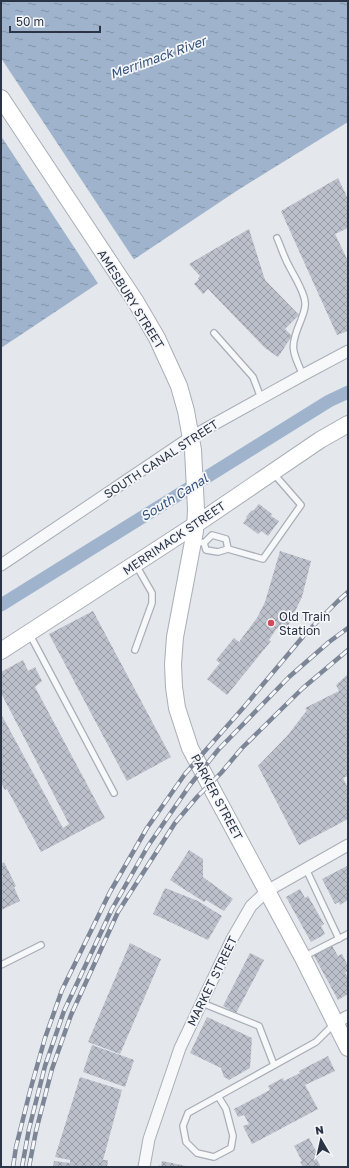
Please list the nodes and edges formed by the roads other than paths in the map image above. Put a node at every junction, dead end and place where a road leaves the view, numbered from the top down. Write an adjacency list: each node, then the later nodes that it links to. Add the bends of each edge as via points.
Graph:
1 (1, 98): 8 (main road, AMESBURY STREET, via 136,302 157,338 179,386)
2 (277, 238): 5 (lane, via 305,302 293,343 293,352)
3 (214, 333): 6 (lane, via 252,377)
4 (348, 351): 5 (street, SOUTH CANAL STREET)
5 (303, 374): 6 (street, SOUTH CANAL STREET)
6 (261, 398): 8 (street, SOUTH CANAL STREET)
7 (348, 424): 9 (main road, MERRIMACK STREET)
8 (192, 444): 10 (main road, AMESBURY STREET); 14 (street, SOUTH CANAL STREET)
9 (272, 472): 10 (main road, MERRIMACK STREET); 12 (lane, via 301,505 262,559)
10 (196, 517): 11 (main road, PARKER STREET); 13 (main road, MERRIMACK STREET)
11 (199, 542): 12 (lane, via 206,550 218,552); 12 (lane, via 212,535 226,539); 21 (main road, PARKER STREET, via 175,638 174,687 177,708 190,748)
12 (228, 549)
13 (135, 564): 15 (main road, MERRIMACK STREET); 16 (lane, via 152,593 152,604)
14 (1, 565)
15 (29, 633): 17 (main road, MERRIMACK STREET); 18 (lane)
16 (135, 650)
17 (1, 651)
18 (114, 793)
19 (348, 845): 20 (street, MARKET STREET)
20 (306, 869): 21 (street, MARKET STREET); 23 (lane)
21 (267, 891): 25 (main road, PARKER STREET); 27 (street, MARKET STREET, via 251,906)
22 (348, 934): 23 (lane)
23 (339, 939): 25 (lane)
24 (41, 945): 26 (lane)
25 (303, 958): 28 (main road, PARKER STREET)
26 (1, 965)
27 (202, 1003): 30 (lane, via 258,1026); 32 (street, MARKET STREET, via 180,1048 149,1139)
28 (341, 1019): 29 (main road, PARKER STREET); 30 (lane, via 316,1042)
29 (348, 1048)
30 (274, 1065): 31 (lane)
31 (218, 1096): 31 (lane, via 188,1112 183,1126 186,1142 197,1153 214,1157 231,1148 233,1136 226,1109)
32 (144, 1167)

